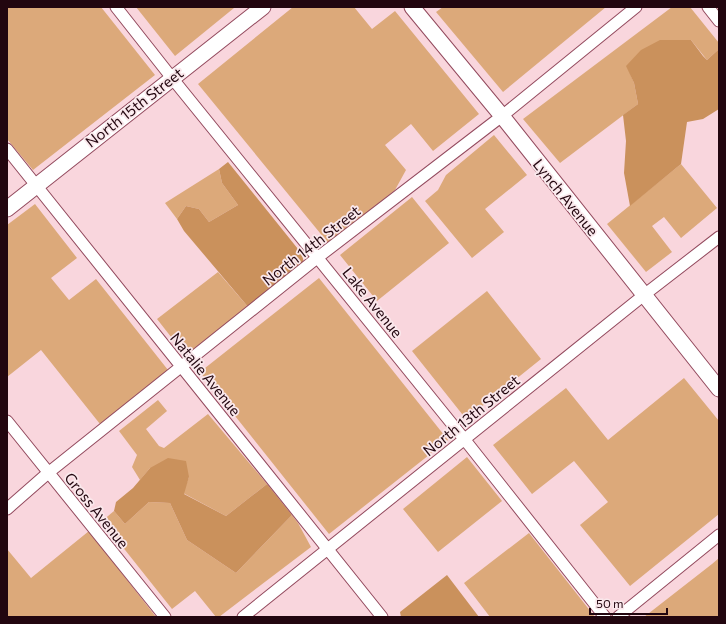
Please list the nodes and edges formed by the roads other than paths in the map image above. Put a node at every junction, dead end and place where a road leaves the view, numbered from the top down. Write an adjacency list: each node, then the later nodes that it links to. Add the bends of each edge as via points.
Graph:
1 (116, 7): 7 (street, Lake Avenue)
2 (263, 7): 7 (street, North 15th Street)
3 (412, 7): 8 (street, Lynch Avenue)
4 (636, 7): 8 (street, North 14th Street)
5 (708, 7): 6 (street)
6 (719, 21)
7 (172, 78): 10 (street, North 15th Street); 13 (street, Lake Avenue)
8 (502, 116): 13 (street, North 14th Street); 14 (street, Lynch Avenue)
9 (7, 149): 10 (street, Natalie Avenue)
10 (36, 186): 11 (street, North 15th Street); 15 (street, Natalie Avenue)
11 (7, 209)
12 (719, 237): 14 (street, North 13th Street)
13 (317, 258): 15 (street, North 14th Street); 18 (street, Lake Avenue)
14 (644, 295): 16 (street, Lynch Avenue); 18 (street, North 13th Street)
15 (181, 367): 19 (street, North 14th Street); 22 (street, Natalie Avenue)
16 (719, 389)
17 (7, 421): 19 (street, Gross Avenue)
18 (465, 440): 22 (street, North 13th Street); 26 (street, Lake Avenue)
19 (48, 473): 20 (street, North 14th Street); 23 (street, Gross Avenue)
20 (7, 509)
21 (719, 535): 27 (street)
22 (328, 550): 24 (street, North 13th Street); 25 (street, Natalie Avenue)
23 (165, 617)
24 (243, 617)
25 (382, 617)
26 (605, 617)
27 (618, 617)

